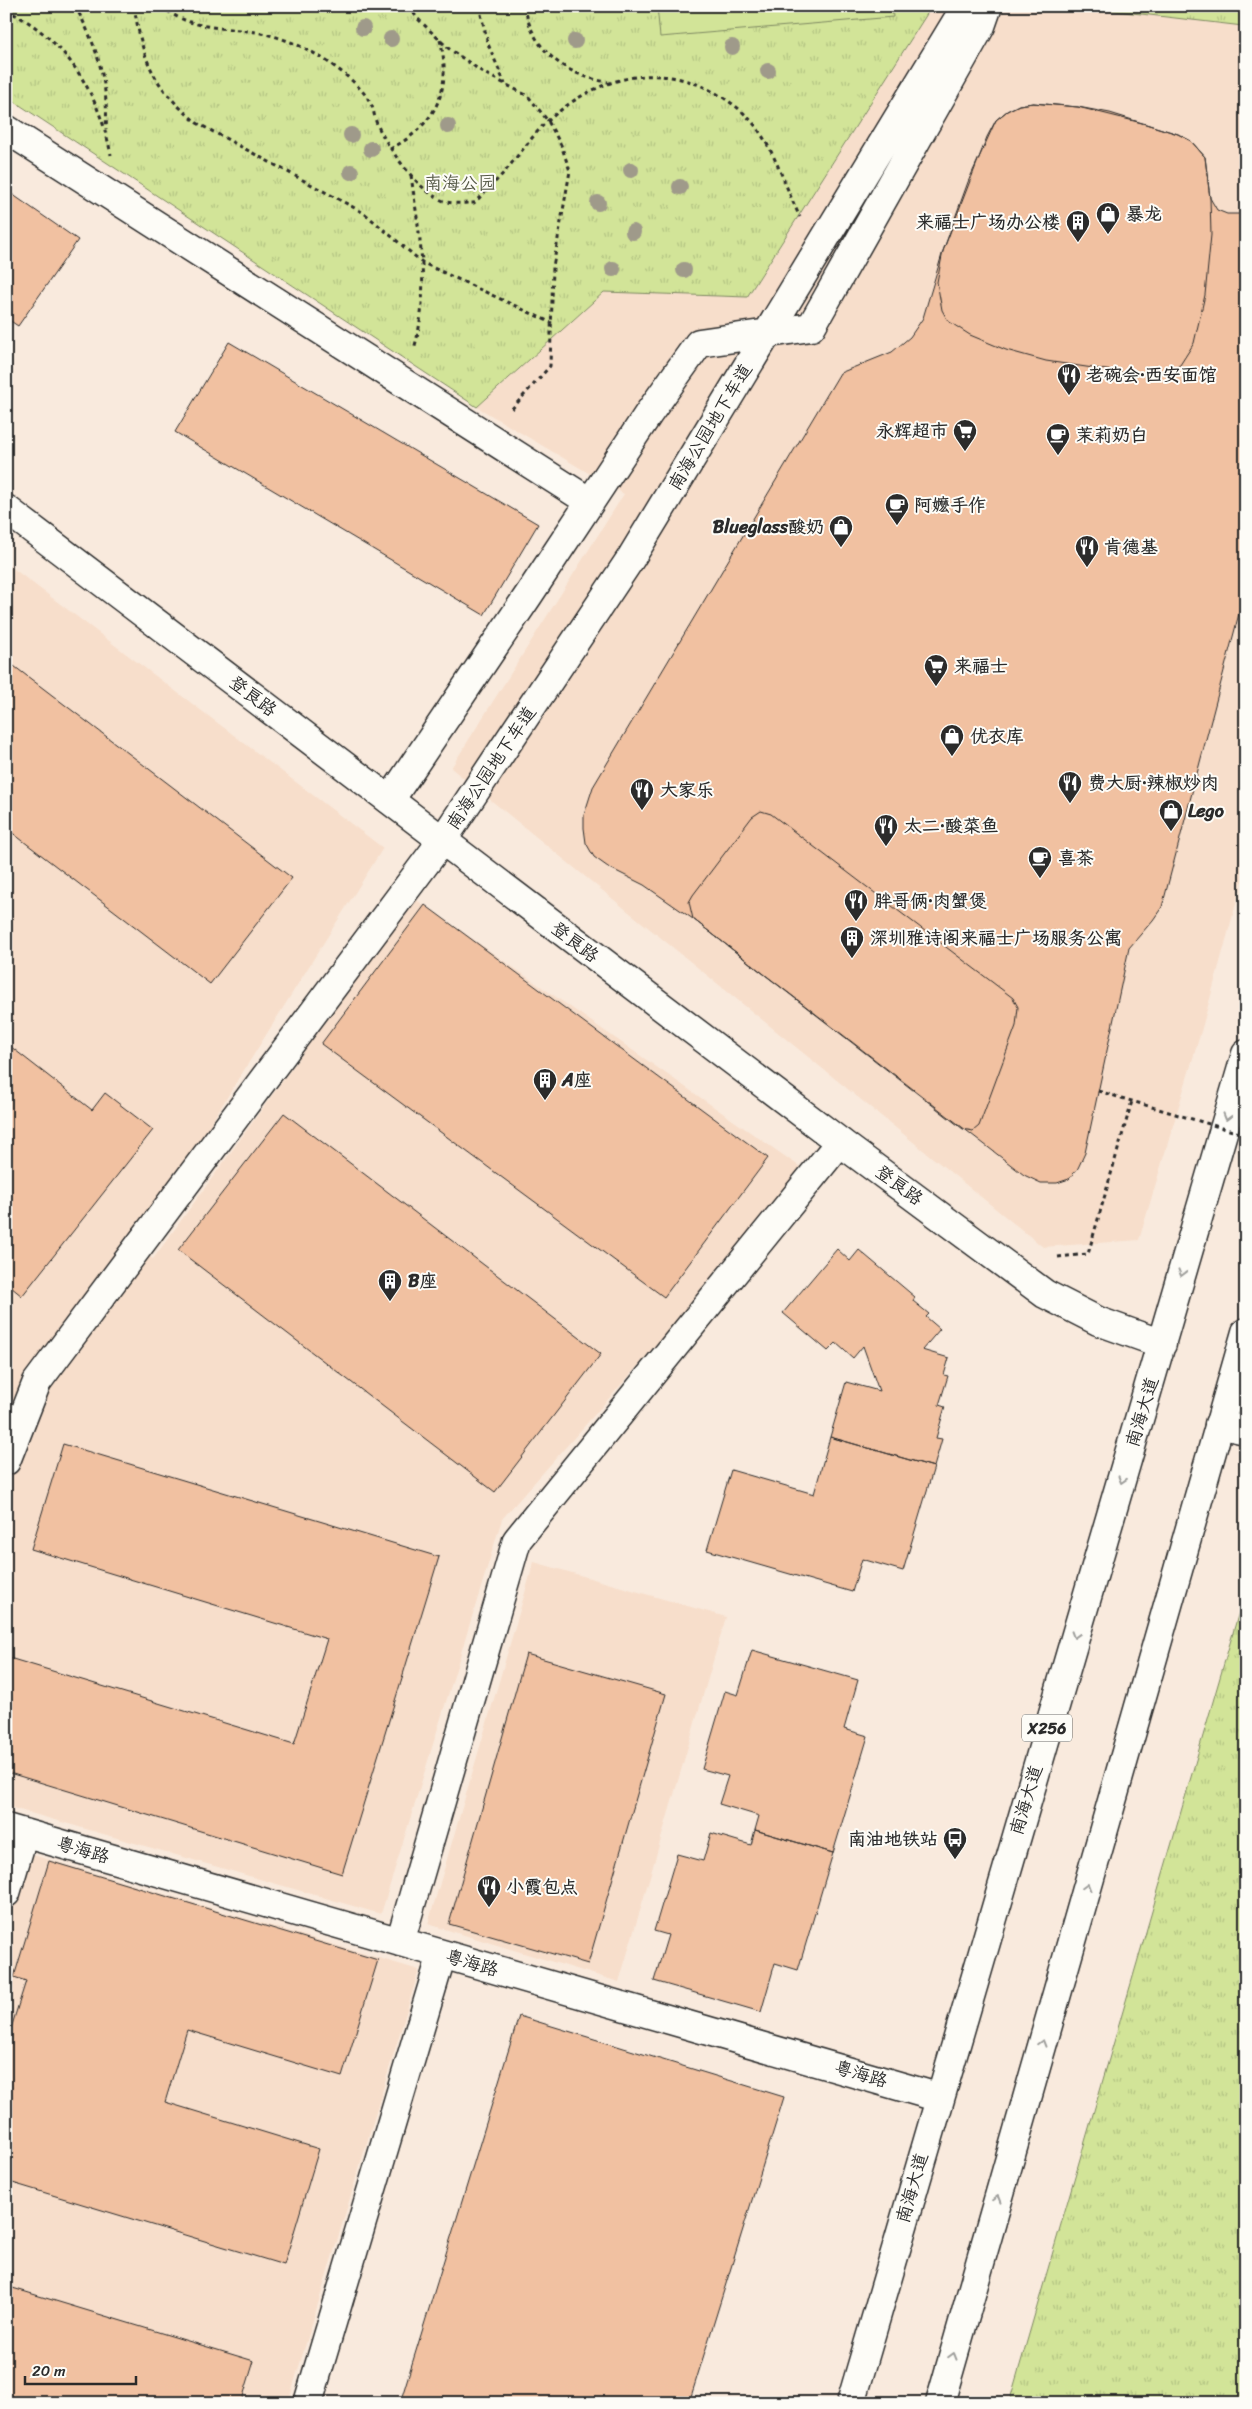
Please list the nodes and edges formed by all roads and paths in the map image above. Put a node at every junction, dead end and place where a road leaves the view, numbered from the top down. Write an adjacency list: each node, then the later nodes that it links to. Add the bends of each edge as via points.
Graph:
1 (74, 6): 15 (path, via 100,60 108,108)
2 (134, 6): 20 (path, via 146,58 175,104 222,138 364,213)
3 (162, 6): 16 (path, via 180,19 199,26 278,37 330,63 370,102)
4 (409, 6): 10 (path)
5 (479, 6): 12 (path, via 488,44)
6 (525, 6): 11 (path, via 534,34 554,60 575,74)
7 (966, 6): 19 (street, 南海公园地下车道)
8 (988, 6): 22 (street, via 981,26 811,327)
9 (6, 10): 15 (path, via 35,27 72,63 86,84)
10 (440, 40): 12 (path); 16 (path, via 445,58 440,97 423,127)
11 (608, 82): 13 (path, via 587,92); 19 (path, via 632,76 678,78 701,85 743,112 759,130 812,240)
12 (505, 85): 13 (path, via 528,96)
13 (548, 121): 17 (path, via 501,177 474,203 446,202); 21 (path, via 570,171 554,267)
14 (6, 129): 18 (street)
15 (106, 131): 18 (path)
16 (390, 150): 17 (path)
17 (411, 174): 20 (path)
18 (120, 202): 23 (street)
19 (819, 247): 22 (street, 南海公园地下车道)
20 (423, 263): 21 (path); 23 (path, via 424,295 420,326)
21 (552, 323): 24 (path, via 550,366)
22 (767, 333): 25 (street, via 699,342); 28 (street, 南海公园地下车道, via 631,558)
23 (400, 381): 24 (street)
24 (487, 437): 25 (street)
25 (590, 502): 27 (street)
26 (6, 509): 27 (street, 登良路)
27 (390, 800): 28 (street, 登良路)
28 (442, 841): 33 (street, 登良路); 39 (street, 南海公园地下车道, via 37,1382)
29 (1246, 1054): 36 (street, 南海大道 / X256, one-way to 36)
30 (1098, 1091): 31 (path, bridge)
31 (1132, 1101): 32 (path, bridge); 34 (path, via 1088,1254)
32 (1246, 1135)
33 (840, 1142): 36 (street, 登良路, via 1045,1294 1098,1322); 42 (street, via 517,1540)
34 (1058, 1257)
35 (1246, 1332): 37 (street)
36 (1162, 1344): 44 (street, 南海大道 / X256, one-way to 44)
37 (1220, 1424): 38 (street); 47 (street, one-way to 37)
38 (1246, 1430)
39 (6, 1460)
40 (15, 1831): 41 (street); 42 (street, 粤海路)
41 (6, 1893)
42 (400, 1942): 43 (street, 粤海路)
43 (442, 1954): 44 (street, 粤海路); 45 (street)
44 (937, 2097): 46 (street, 南海大道 / X256)
45 (308, 2403)
46 (851, 2403)
47 (940, 2403)

